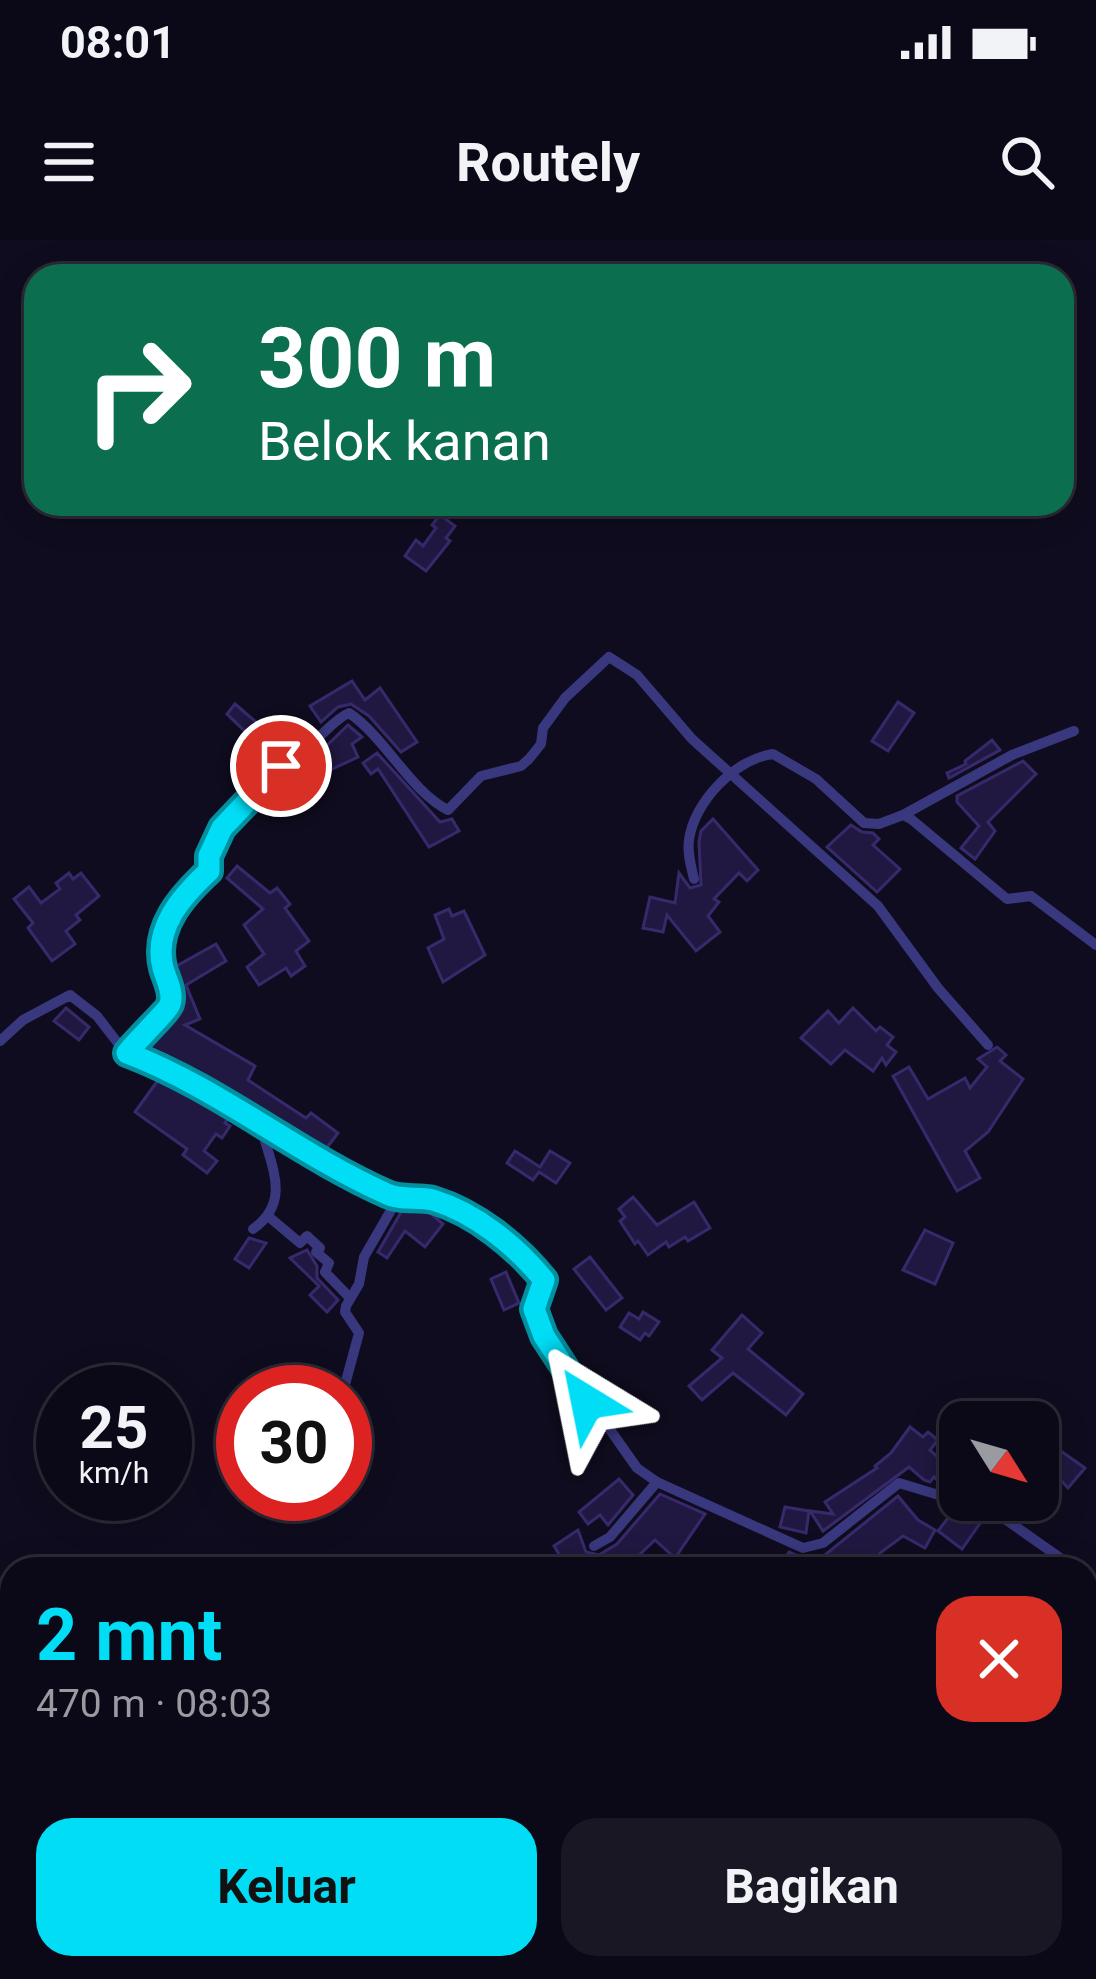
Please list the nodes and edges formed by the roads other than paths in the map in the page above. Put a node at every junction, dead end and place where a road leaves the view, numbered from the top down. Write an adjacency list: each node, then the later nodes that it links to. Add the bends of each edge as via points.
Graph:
1 (1074, 731): 3 (street, via 1012,754)
2 (730, 771): 3 (street, via 773,754 816,779 864,824); 4 (street, via 689,835); 7 (street, via 878,906); 8 (street, via 609,656 566,698 529,759 481,776 448,810 364,723 349,713 338,718 271,773 222,828 209,871 165,927 169,1009)
3 (903, 814): 5 (street, via 1007,899 1031,896)
4 (694, 879)
5 (1096, 945)
6 (0, 1041): 8 (street, via 70,995)
7 (988, 1045)
8 (127, 1053): 9 (street)
9 (266, 1128): 10 (street); 11 (street, via 278,1180)
10 (398, 1198): 13 (street); 15 (street, via 434,1201 470,1217 532,1265 544,1280 534,1309 544,1336 637,1468)
11 (268, 1216): 12 (street); 13 (street, via 301,1244 307,1237 320,1248 325,1271)
12 (253, 1229)
13 (350, 1298): 14 (street, via 346,1312 359,1333)
14 (350, 1365)
15 (658, 1482): 16 (street); 17 (street, via 803,1548 823,1543 906,1482 995,1512)
16 (594, 1546)
17 (1059, 1557)

